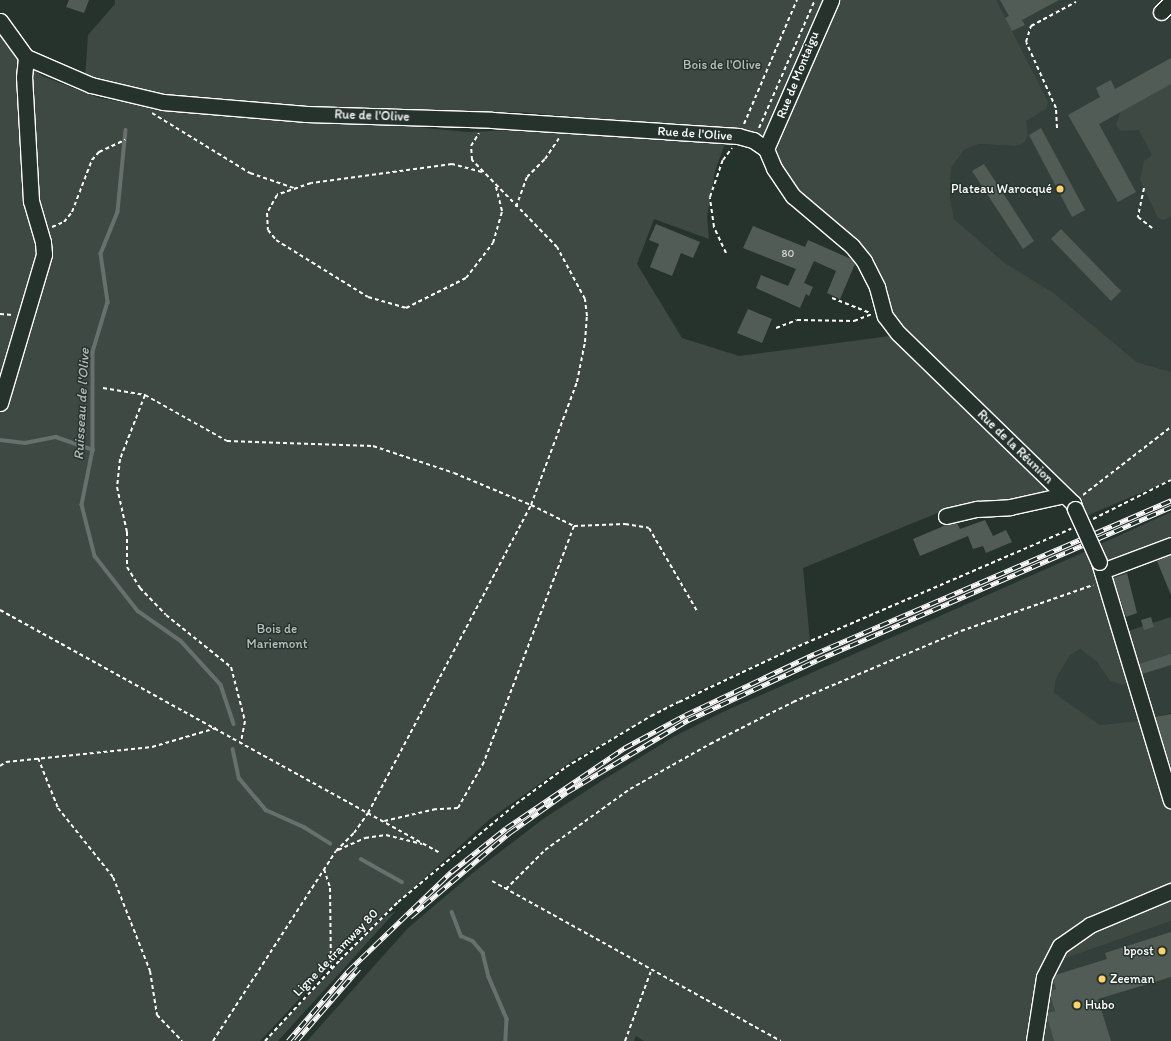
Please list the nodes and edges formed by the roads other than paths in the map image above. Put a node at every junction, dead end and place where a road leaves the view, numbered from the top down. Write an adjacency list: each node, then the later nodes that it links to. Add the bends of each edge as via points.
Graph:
1 (831, 0): 4 (street, Rue de Montaigu)
2 (0, 21): 3 (street)
3 (26, 57): 4 (street, Rue de l'Olive, via 91,85 145,99 306,114 492,120 746,138); 5 (street, via 24,77 31,201 43,242 42,267)
4 (766, 149): 6 (street, Rue de la Réunion, via 774,168 792,196 852,246 864,261 877,288 878,315)
5 (0, 403)
6 (1071, 502): 7 (street, via 977,509); 9 (street, Rue de la Réunion, bridge)
7 (946, 516)
8 (1171, 545): 9 (street)
9 (1102, 571): 10 (street, Rue de la Réunion)
10 (1171, 800)
11 (1171, 891): 12 (street, via 1090,925 1060,946 1044,977)
12 (1034, 1041)

